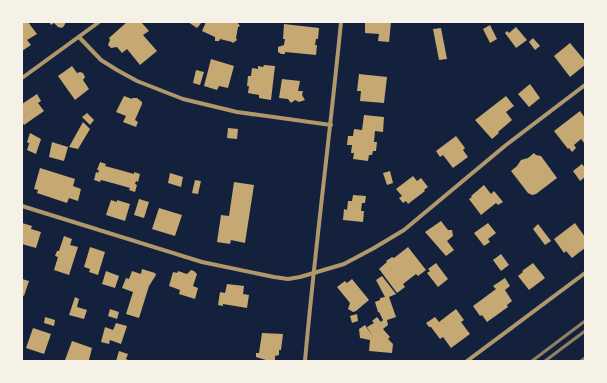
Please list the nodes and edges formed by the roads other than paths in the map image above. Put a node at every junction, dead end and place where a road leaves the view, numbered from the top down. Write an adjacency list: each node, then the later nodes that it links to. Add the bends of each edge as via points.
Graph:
1 (99, 22): 3 (street)
2 (341, 22): 6 (street)
3 (79, 37): 4 (street); 6 (street, via 101,60 117,70 183,99 236,112)
4 (22, 78)
5 (585, 85): 8 (street, via 506,145 404,230 344,264)
6 (331, 125): 8 (street)
7 (22, 206): 8 (street, via 233,270 288,279)
8 (313, 273): 10 (street)
9 (585, 273): 11 (street)
10 (306, 361)
11 (467, 361)

